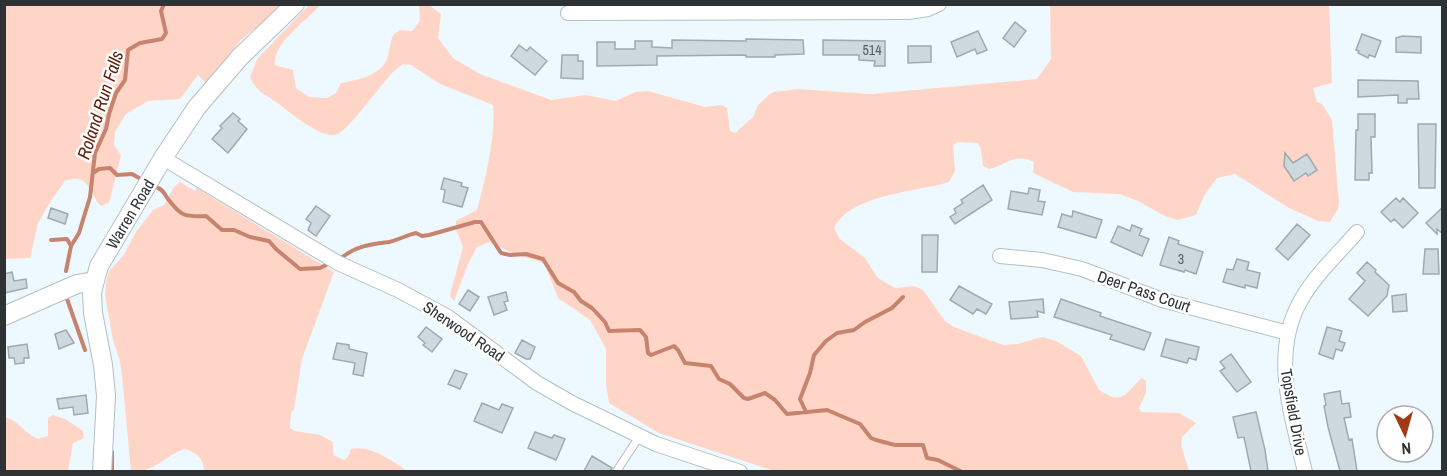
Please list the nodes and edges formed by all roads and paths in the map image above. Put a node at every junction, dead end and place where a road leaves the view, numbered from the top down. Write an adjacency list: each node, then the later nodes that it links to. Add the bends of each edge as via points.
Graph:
1 (295, 4): 5 (street, Warren Road, via 225,73)
2 (939, 4): 3 (street, via 908,12)
3 (794, 8): 4 (street)
4 (568, 13)
5 (163, 158): 8 (street, Warren Road); 11 (street, Sherwood Road, via 326,257 433,308 545,388)
6 (1357, 232): 10 (street, Topsfield Drive, via 1309,288)
7 (1000, 256): 10 (street, Deer Pass Court, via 1082,269 1162,300)
8 (94, 281): 9 (street, via 77,284); 12 (street, Warren Road, via 93,313 106,396)
9 (4, 316)
10 (1288, 333): 15 (street, Topsfield Drive, via 1287,390)
11 (639, 437): 13 (lane); 14 (street, Sherwood Road)
12 (102, 470)
13 (616, 471)
14 (740, 471)
15 (1305, 471)

